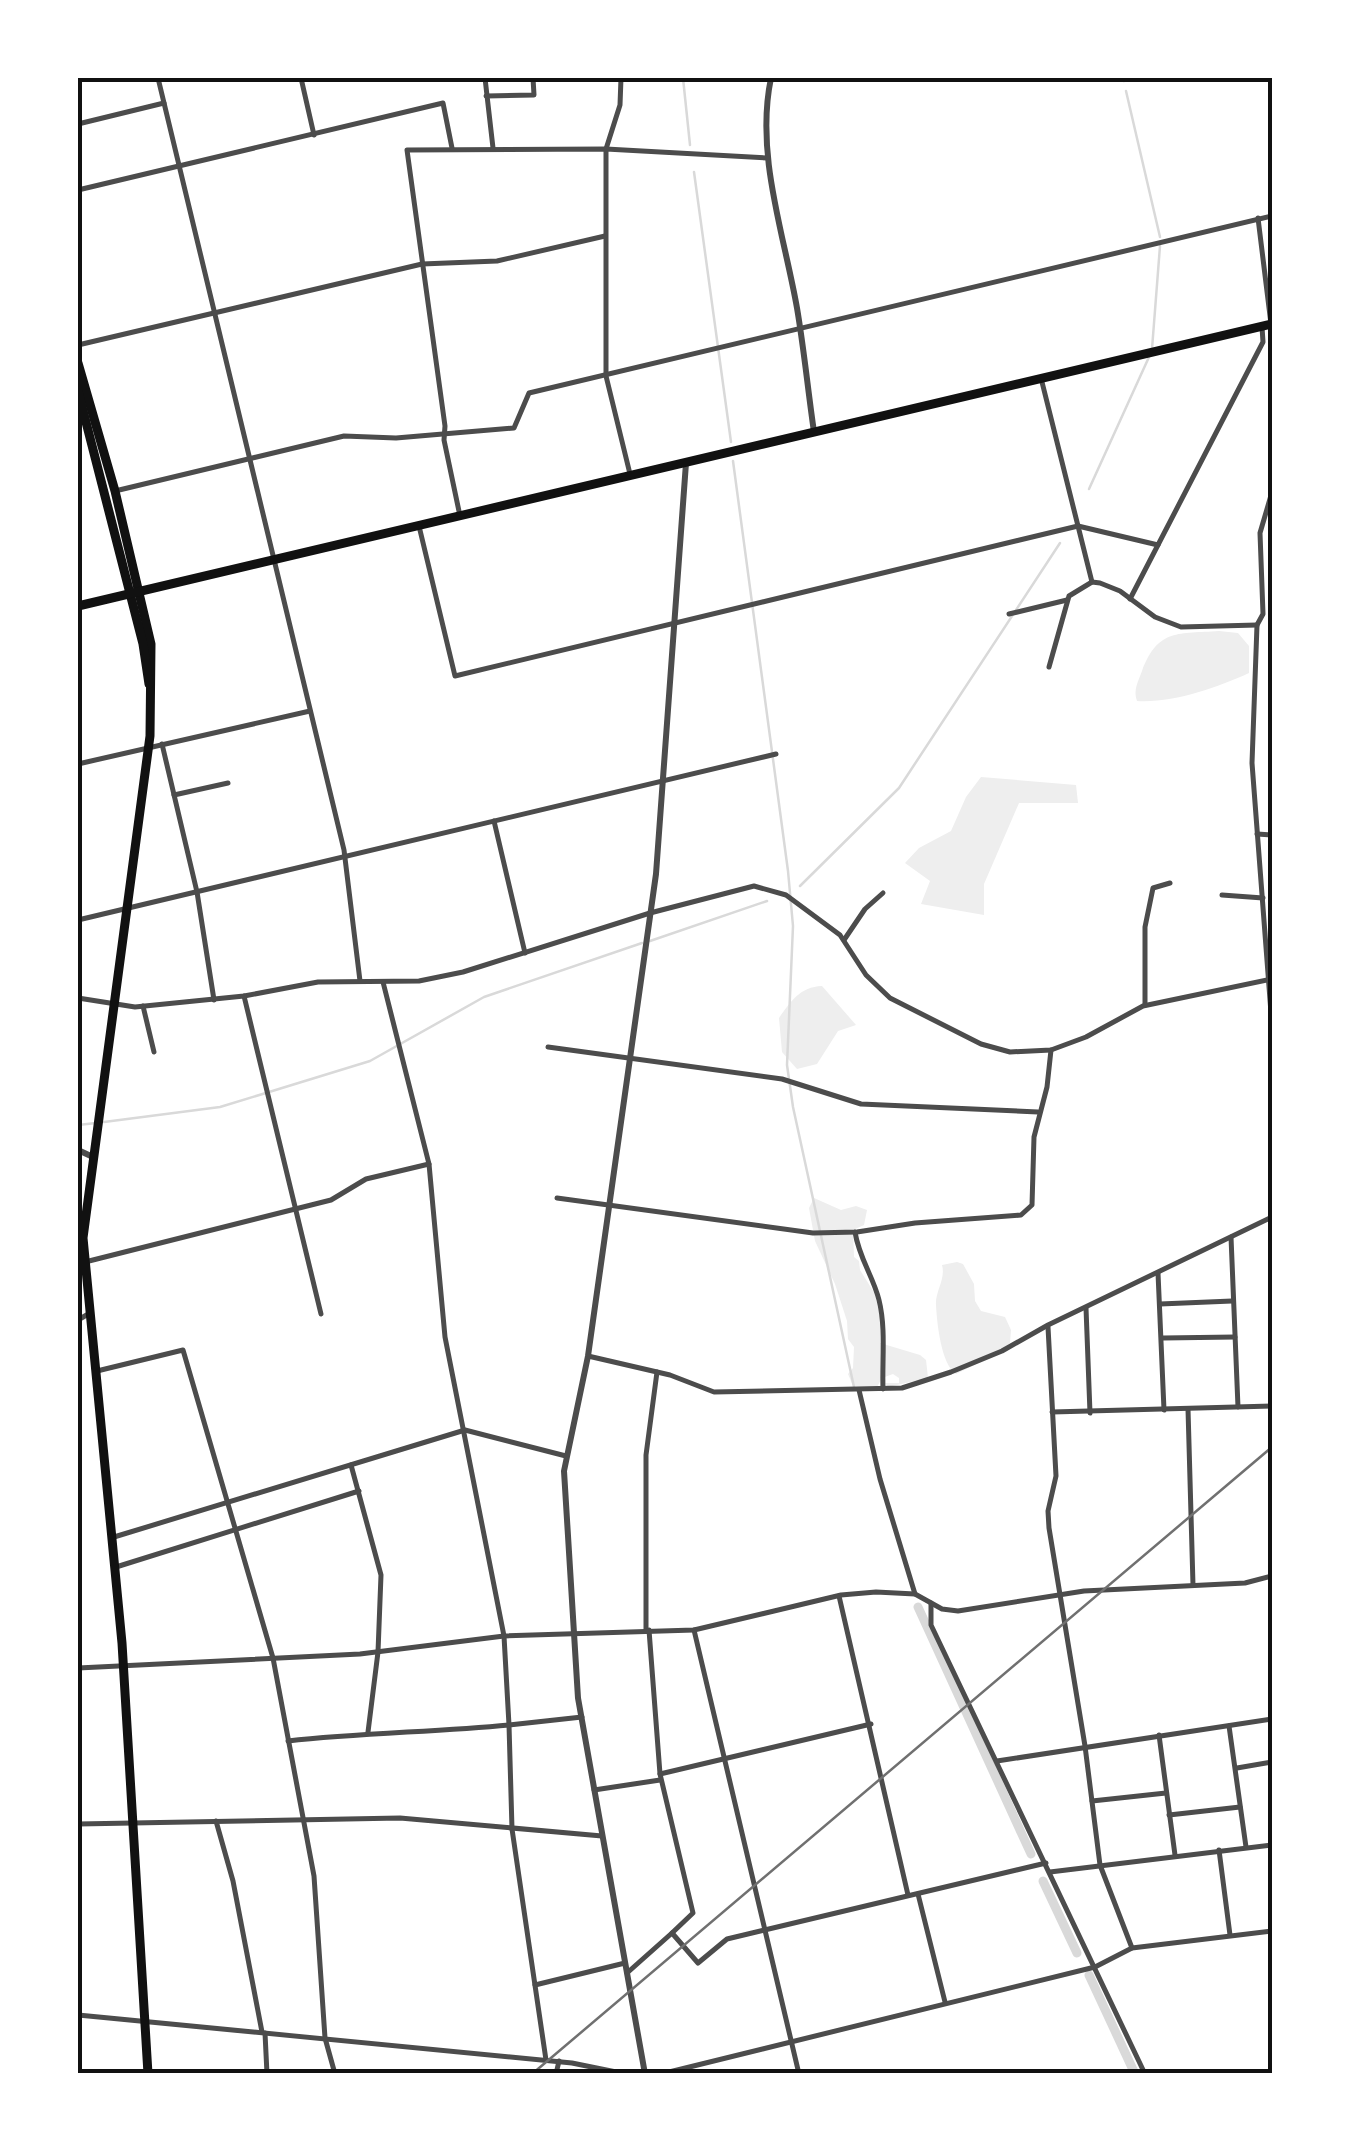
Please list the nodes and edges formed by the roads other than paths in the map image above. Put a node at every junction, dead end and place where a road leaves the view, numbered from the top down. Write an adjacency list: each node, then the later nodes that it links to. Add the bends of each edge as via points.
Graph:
1 (158, 78): 8 (street)
2 (300, 78): 10 (street)
3 (485, 78): 7 (street)
4 (534, 78): 7 (street, via 534,95)
5 (621, 78): 13 (street)
6 (771, 78): 14 (street)
7 (486, 96): 12 (street)
8 (164, 104): 9 (street); 15 (street)
9 (78, 124)
10 (314, 135): 11 (street, via 443,104); 15 (street)
11 (452, 148): 12 (street); 20 (street, via 407,150)
12 (492, 148): 13 (street)
13 (606, 149): 14 (street); 19 (street)
14 (768, 158): 23 (street)
15 (180, 166): 16 (street); 21 (street)
16 (78, 190)
17 (1272, 216): 18 (street)
18 (1258, 218): 22 (street); 23 (street)
19 (605, 236): 20 (street, via 498,261); 28 (street)
20 (422, 264): 21 (street); 32 (street)
21 (214, 313): 24 (street); 33 (street)
22 (1268, 325): 25 (street); 29 (main road)
23 (800, 327): 28 (street); 31 (street)
24 (78, 345)
25 (1261, 345): 26 (street); 41 (street)
26 (1272, 348)
27 (78, 364): 36 (main road)
28 (606, 376): 32 (street, via 529,392 514,428); 35 (street)
29 (1042, 378): 31 (main road); 40 (street)
30 (78, 391): 44 (main road)
31 (814, 433): 34 (main road)
32 (444, 434): 33 (street, via 344,436); 38 (street)
33 (249, 460): 36 (street); 42 (street)
34 (686, 463): 35 (main road); 51 (street)
35 (631, 476): 38 (main road)
36 (115, 491): 44 (main road)
37 (1272, 492): 50 (street, via 1260,533)
38 (460, 516): 39 (main road)
39 (420, 526): 42 (main road); 51 (street, via 455,676)
40 (1078, 526): 41 (street); 43 (street); 51 (street)
41 (1158, 545): 45 (street)
42 (274, 561): 44 (main road); 54 (street)
43 (1092, 582): 45 (street); 46 (street)
44 (134, 593): 47 (main road); 56 (main road, via 152,705)
45 (1130, 599): 52 (street, via 1182,628)
46 (1067, 600): 49 (street); 53 (street)
47 (78, 606)
48 (1272, 612): 50 (street)
49 (1010, 614)
50 (1263, 614): 52 (street)
51 (676, 621): 59 (street)
52 (1257, 625): 63 (street)
53 (1049, 668)
54 (310, 712): 55 (street); 65 (street)
55 (162, 744): 56 (street); 61 (street)
56 (149, 747): 58 (street); 71 (main road)
57 (773, 754): 59 (street)
58 (78, 764)
59 (662, 781): 62 (street); 72 (street)
60 (228, 783): 61 (street)
61 (174, 795): 67 (street)
62 (494, 821): 65 (street); 75 (street)
63 (1256, 834): 64 (street); 70 (street)
64 (1272, 835)
65 (346, 857): 67 (street); 76 (street)
66 (1170, 883): 83 (street, via 1150,892)
67 (197, 892): 71 (street); 81 (street)
68 (883, 893): 74 (street)
69 (1222, 894): 70 (street)
70 (1264, 898): 77 (street)
71 (128, 908): 73 (street); 82 (main road)
72 (650, 913): 74 (street, via 764,887); 75 (street); 89 (street)
73 (78, 920)
74 (842, 937): 87 (street, via 878,990 950,1029 1003,1050)
75 (524, 952): 78 (street, via 419,981)
76 (360, 980): 78 (street); 79 (street)
77 (1270, 980): 83 (street); 85 (street)
78 (384, 982): 93 (street)
79 (244, 996): 81 (street); 96 (street)
80 (78, 998): 82 (street)
81 (214, 1000): 84 (street)
82 (113, 1005): 84 (street); 92 (main road)
83 (1145, 1005): 87 (street)
84 (143, 1006): 88 (street)
85 (1272, 1026)
86 (548, 1047): 89 (street)
87 (1051, 1050): 90 (street)
88 (154, 1052)
89 (630, 1058): 90 (street, via 789,1082 861,1104); 95 (street)
90 (1039, 1112): 98 (street, via 1032,1205 1025,1213)
91 (78, 1150): 92 (street)
92 (93, 1157): 100 (main road)
93 (428, 1164): 96 (street, via 366,1178 331,1200); 122 (street, via 444,1329)
94 (557, 1198): 95 (street)
95 (610, 1204): 98 (street); 111 (street)
96 (297, 1209): 100 (street); 106 (street)
97 (1272, 1217): 99 (street)
98 (855, 1232): 114 (street, via 881,1310)
99 (1231, 1237): 101 (street); 102 (street)
100 (85, 1262): 105 (main road)
101 (1158, 1273): 103 (street); 104 (street)
102 (1233, 1301): 103 (street); 109 (street)
103 (1160, 1304): 110 (street)
104 (1086, 1308): 108 (street); 121 (street)
105 (90, 1313): 107 (street); 112 (main road)
106 (321, 1314)
107 (78, 1320)
108 (1048, 1325): 114 (street, via 1002,1352 920,1384); 120 (street)
109 (1235, 1336): 110 (street); 117 (street)
110 (1162, 1338): 119 (street)
111 (588, 1356): 113 (street); 123 (street)
112 (96, 1371): 126 (street, via 183,1350); 128 (main road)
113 (657, 1372): 115 (street, via 714,1392); 136 (street, via 646,1455)
114 (883, 1389): 115 (street)
115 (859, 1390): 132 (street)
116 (1272, 1406): 117 (street)
117 (1238, 1407): 118 (street)
118 (1188, 1409): 119 (street); 131 (street)
119 (1164, 1410): 121 (street)
120 (1052, 1412): 121 (street); 134 (street, via 1056,1476 1048,1519)
121 (1090, 1413)
122 (465, 1430): 123 (street); 124 (street); 139 (street)
123 (566, 1456): 138 (street)
124 (351, 1465): 125 (street); 126 (street)
125 (359, 1491): 127 (street); 140 (street, via 380,1563)
126 (228, 1502): 127 (street); 128 (street)
127 (236, 1529): 129 (street); 141 (street)
128 (114, 1537): 129 (main road)
129 (116, 1567): 142 (main road)
130 (1272, 1576): 131 (street)
131 (1194, 1585): 134 (street)
132 (916, 1594): 133 (street); 135 (street)
133 (839, 1596): 137 (street); 146 (street)
134 (1059, 1596): 135 (street, via 958,1612); 152 (street)
135 (931, 1603): 154 (street, via 931,1625)
136 (648, 1630): 137 (street); 138 (street); 157 (street)
137 (694, 1630): 153 (street)
138 (574, 1635): 139 (street); 144 (street)
139 (504, 1636): 140 (street); 147 (street)
140 (378, 1652): 141 (street); 149 (street)
141 (274, 1658): 142 (street); 151 (street)
142 (124, 1664): 143 (street); 165 (main road)
143 (78, 1668)
144 (582, 1717): 147 (street); 158 (street)
145 (1272, 1719): 148 (street)
146 (870, 1724): 153 (street); 177 (street)
147 (509, 1725): 149 (street); 167 (street)
148 (1229, 1726): 150 (street); 156 (street)
149 (368, 1732): 151 (street)
150 (1159, 1735): 152 (street); 159 (street)
151 (288, 1741): 163 (street)
152 (1085, 1746): 154 (street); 160 (street)
153 (723, 1758): 157 (street); 178 (street)
154 (997, 1761): 173 (street)
155 (1272, 1762): 156 (street)
156 (1237, 1768): 161 (street)
157 (660, 1777): 158 (street); 180 (street, via 693,1913)
158 (594, 1790): 168 (street)
159 (1166, 1793): 160 (street); 162 (street)
160 (1092, 1801): 174 (street)
161 (1240, 1807): 162 (street); 169 (street)
162 (1169, 1815): 172 (street)
163 (306, 1818): 164 (street); 167 (street, via 400,1818); 191 (street)
164 (216, 1820): 165 (street); 190 (street)
165 (134, 1822): 166 (street); 189 (main road)
166 (78, 1824)
167 (512, 1829): 168 (street); 186 (street)
168 (602, 1836): 183 (street)
169 (1246, 1846): 170 (street); 171 (street)
170 (1272, 1846)
171 (1219, 1850): 172 (street); 181 (street)
172 (1175, 1855): 174 (street)
173 (1046, 1863): 175 (street); 176 (street)
174 (1100, 1864): 175 (street); 182 (street)
175 (1050, 1872): 184 (street)
176 (918, 1894): 177 (street); 187 (street)
177 (908, 1896): 178 (street)
178 (765, 1930): 180 (street, via 728,1939 698,1963); 192 (street)
179 (1272, 1931): 181 (street)
180 (672, 1934): 185 (street)
181 (1230, 1935): 182 (street)
182 (1132, 1948): 184 (street)
183 (625, 1963): 185 (street); 186 (street)
184 (1095, 1968): 187 (street); 203 (street)
185 (626, 1973): 200 (street)
186 (536, 1984): 193 (street)
187 (945, 2004): 192 (street)
188 (78, 2015): 189 (street)
189 (145, 2021): 190 (street); 195 (main road)
190 (264, 2033): 191 (street); 196 (street)
191 (325, 2038): 193 (street); 197 (street)
192 (791, 2041): 201 (street); 202 (street)
193 (546, 2060): 194 (street)
194 (560, 2061): 198 (street); 199 (street)
195 (148, 2074)
196 (267, 2074)
197 (335, 2074)
198 (556, 2074)
199 (626, 2074)
200 (645, 2074)
201 (661, 2074)
202 (799, 2074)
203 (1145, 2074)

